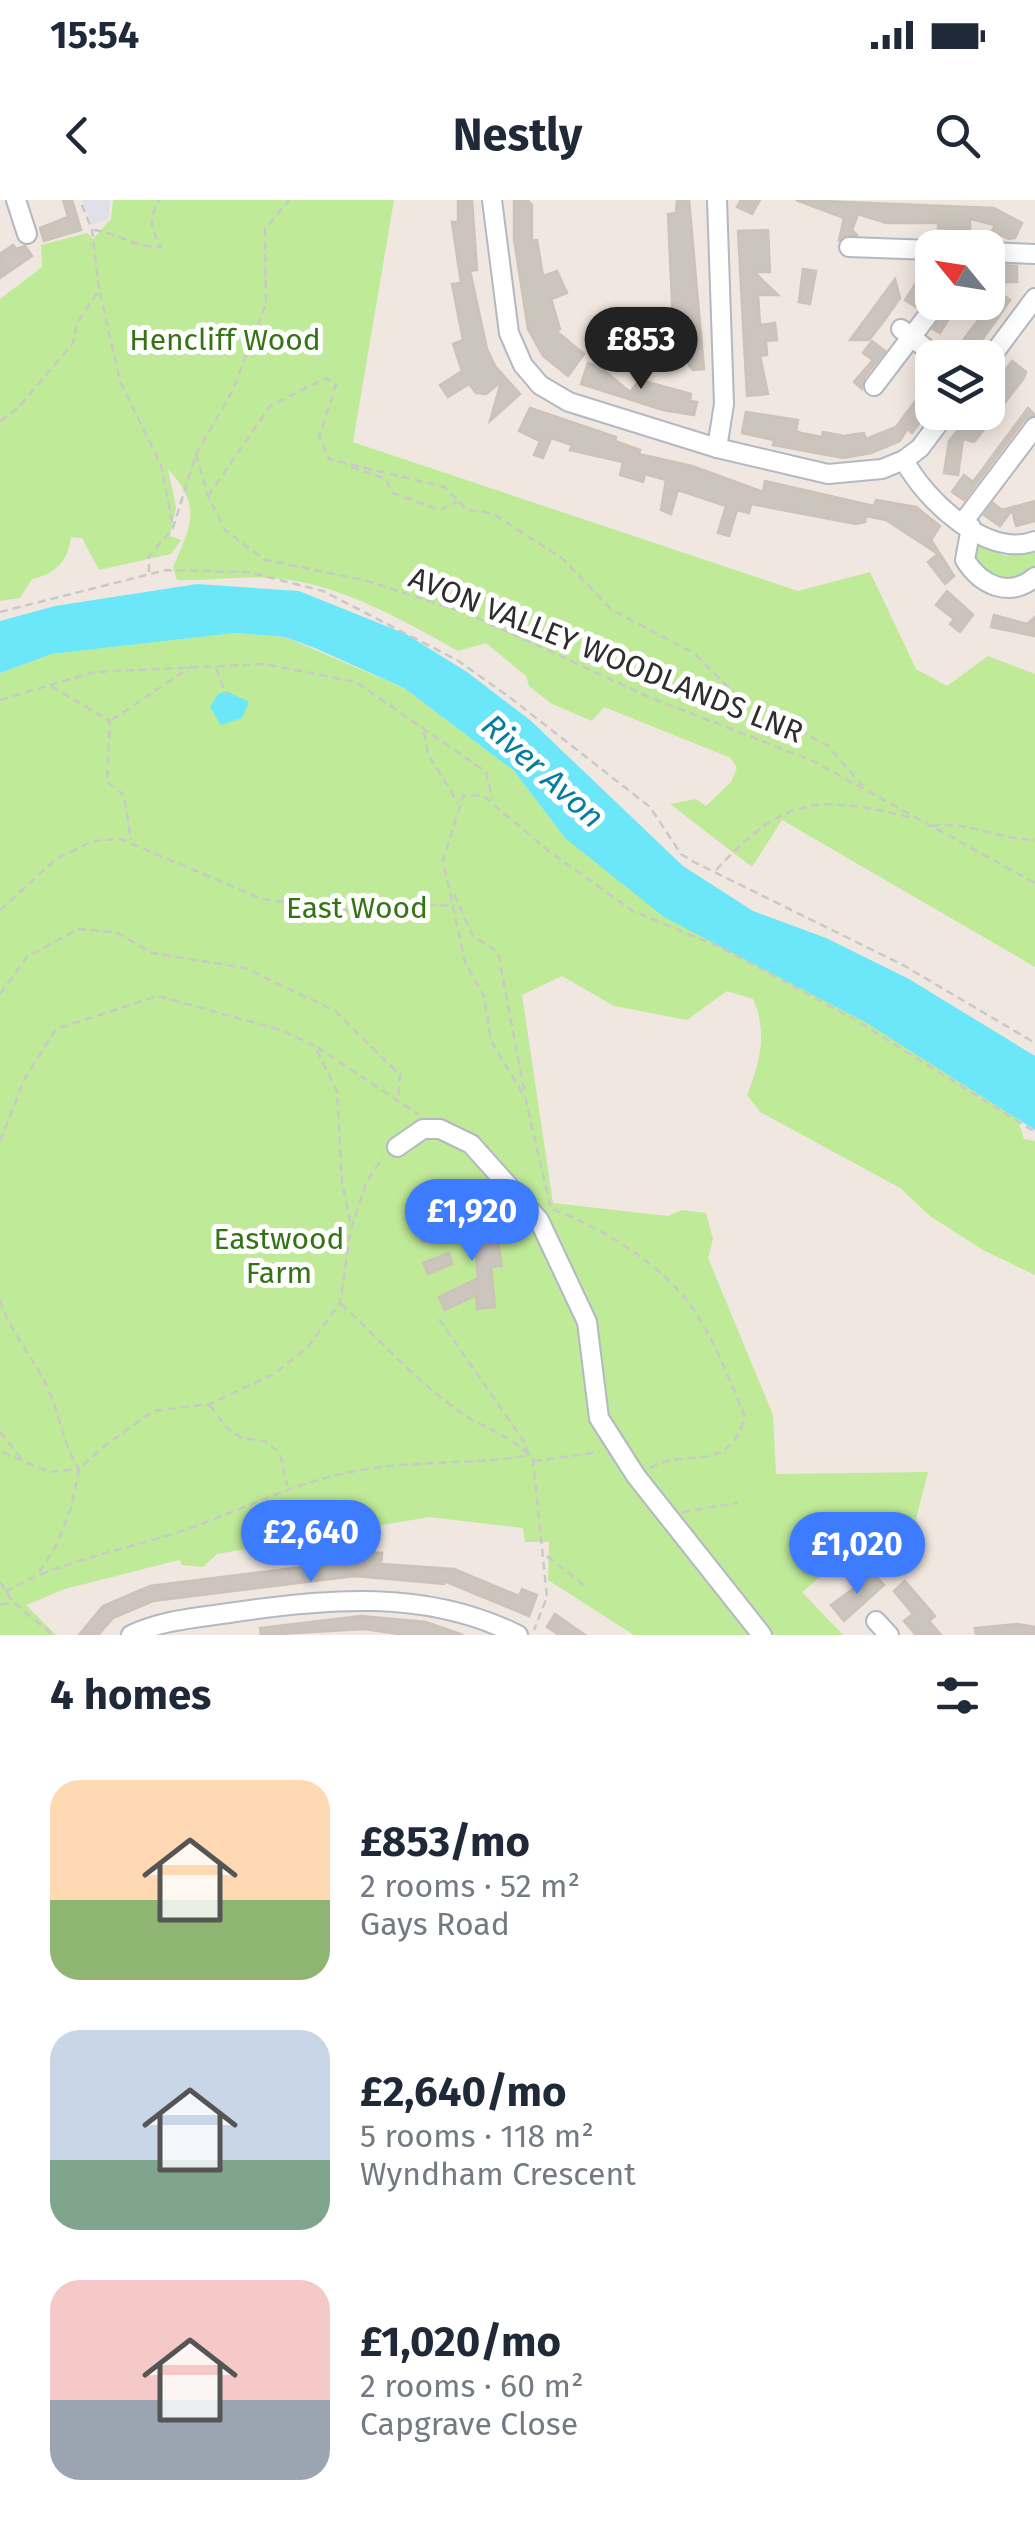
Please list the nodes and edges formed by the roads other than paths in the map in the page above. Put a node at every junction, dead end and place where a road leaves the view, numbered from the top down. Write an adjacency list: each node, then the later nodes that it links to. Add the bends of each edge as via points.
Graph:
1 (8, 200): 5 (street)
2 (16, 200): 6 (street)
3 (492, 200): 19 (street, via 509,334 540,385 569,402)
4 (717, 200): 19 (street, via 724,404)
5 (0, 206)
6 (26, 234)
7 (849, 247): 8 (street)
8 (915, 249)
9 (1005, 253): 10 (street)
10 (1035, 254)
11 (1034, 303): 15 (street)
12 (919, 320): 13 (street)
13 (906, 333): 14 (street); 16 (street)
14 (915, 340)
15 (1005, 340)
16 (874, 386)
17 (1035, 427): 21 (street)
18 (934, 430): 20 (street)
19 (717, 448): 20 (street, via 828,474)
20 (904, 460): 21 (street, via 918,486)
21 (963, 521): 22 (street); 23 (street, via 996,543 1019,547); 24 (street, via 965,560 986,583 1016,588)
22 (941, 528)
23 (1035, 541)
24 (1035, 577)
25 (396, 1148): 28 (street, via 423,1129 440,1129 471,1144 538,1220 587,1322 600,1418 617,1450)
26 (131, 1635): 27 (street, via 152,1624 378,1599 471,1616)
27 (518, 1635)
28 (762, 1635)

